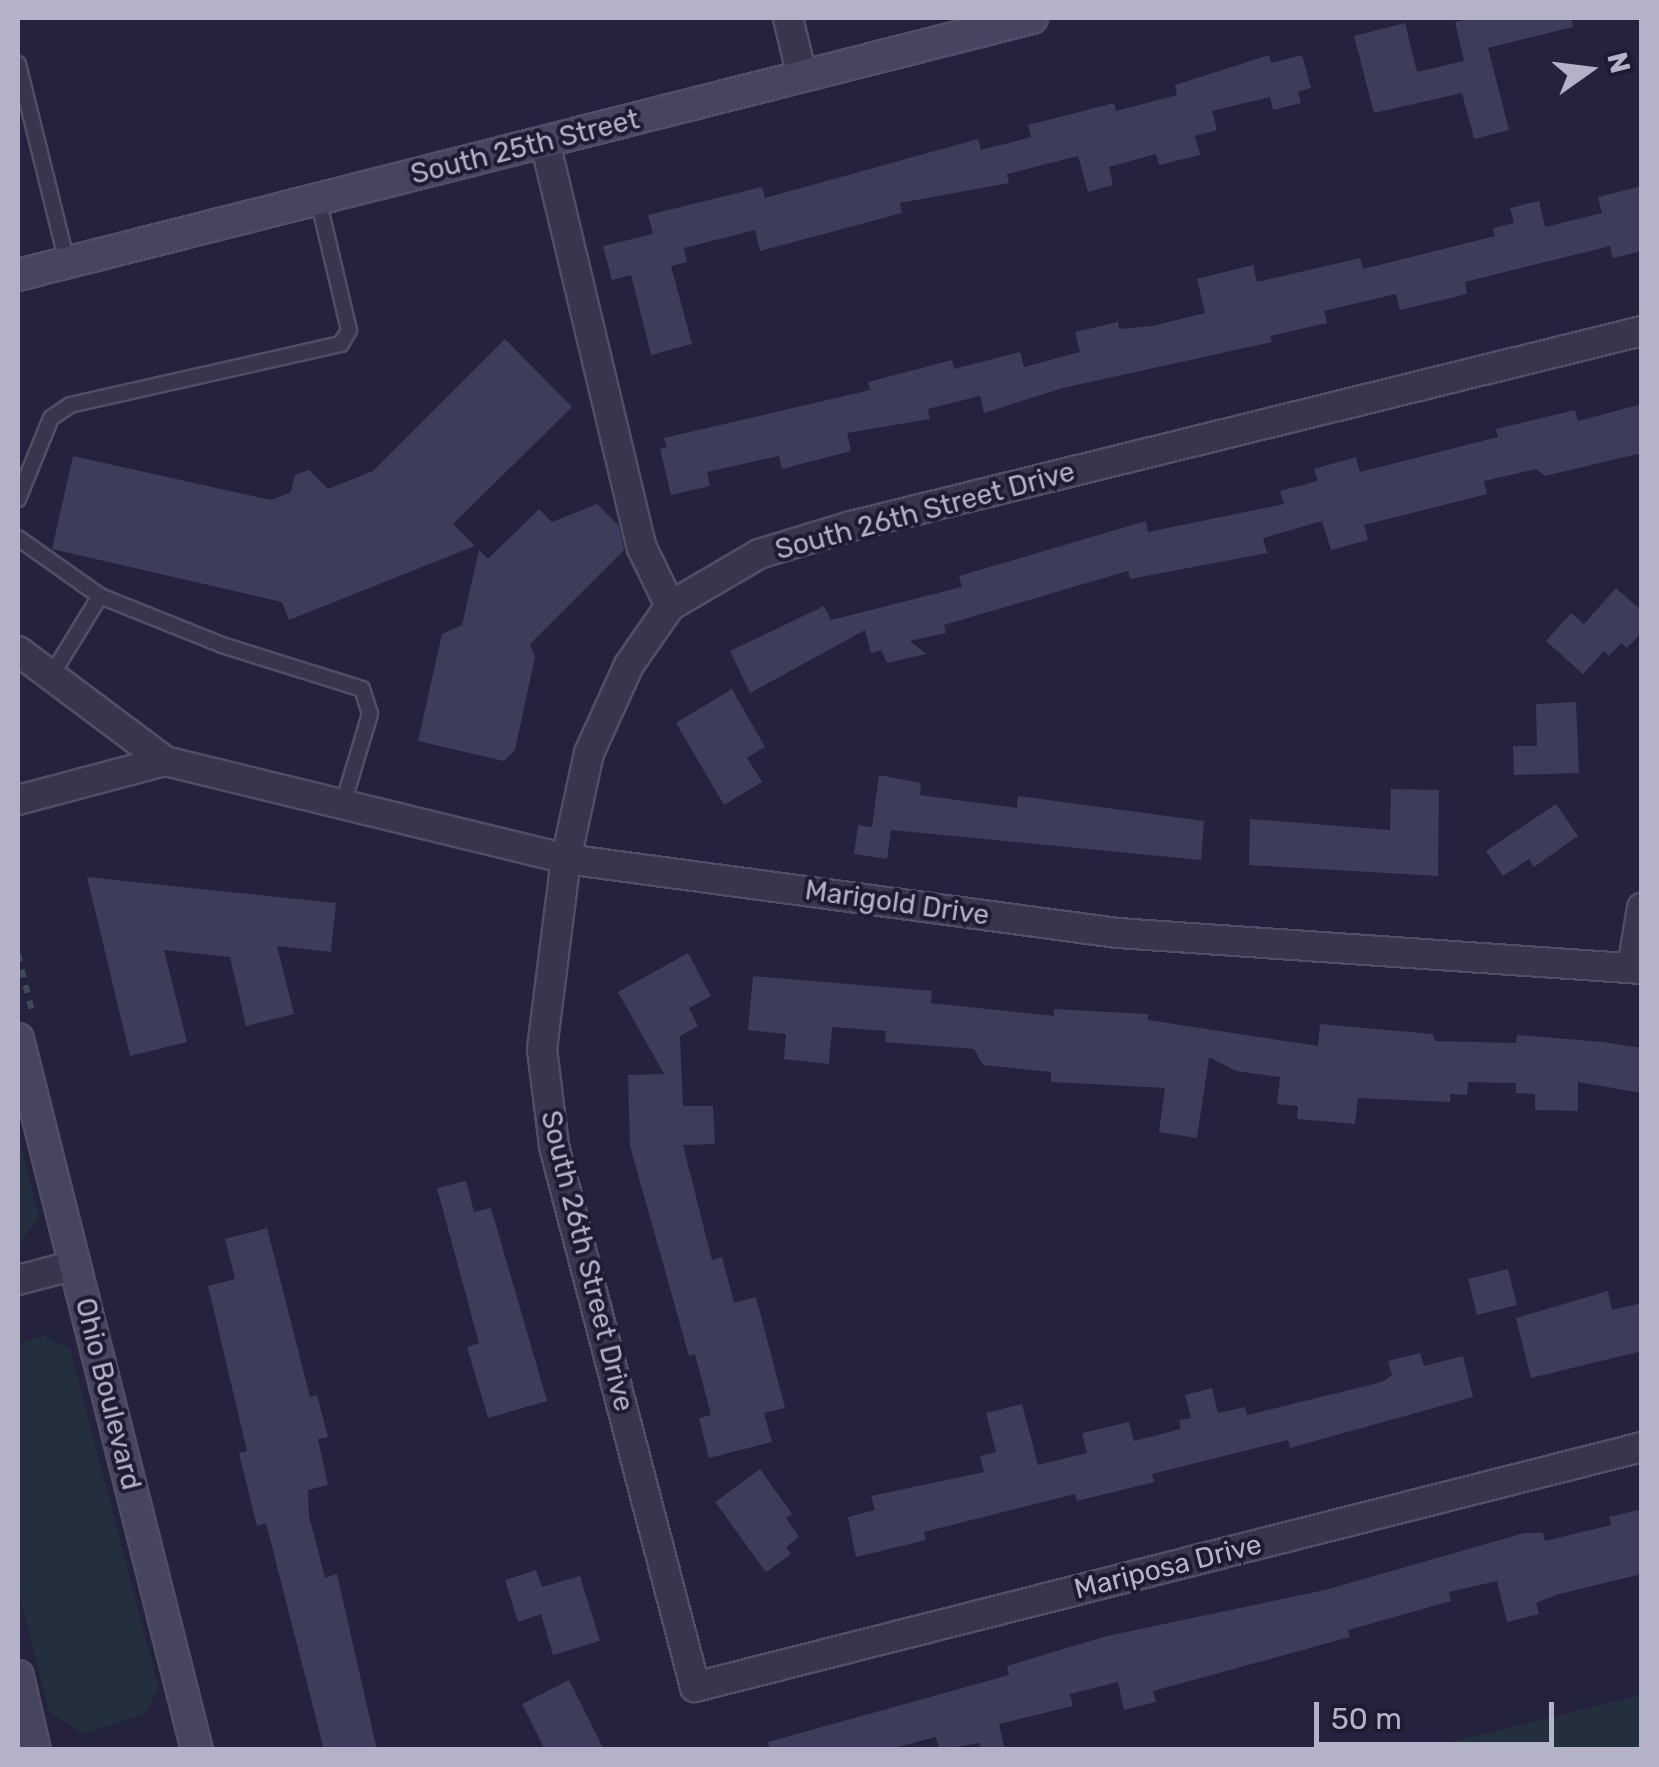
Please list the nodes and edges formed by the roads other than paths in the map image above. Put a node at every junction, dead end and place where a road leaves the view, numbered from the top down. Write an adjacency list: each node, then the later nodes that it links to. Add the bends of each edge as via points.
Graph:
1 (788, 18): 4 (street)
2 (1032, 18): 4 (main road, South 25th Street)
3 (18, 64): 7 (lane)
4 (802, 76): 5 (main road, South 25th Street)
5 (546, 142): 6 (main road, South 25th Street); 13 (street, via 642,548)
6 (318, 198): 7 (main road, South 25th Street); 10 (lane, via 349,330 341,344 70,405 51,418)
7 (68, 262): 8 (main road, South 25th Street)
8 (18, 276)
9 (1642, 331): 13 (street, South 26th Street Drive, via 851,526 759,554)
10 (18, 498)
11 (18, 538): 12 (lane)
12 (100, 596): 15 (lane); 18 (lane, via 222,645 362,688 370,714)
13 (670, 606): 19 (street, South 26th Street Drive, via 629,665 588,753)
14 (18, 651): 15 (street, Marigold Drive)
15 (52, 676): 16 (street, Marigold Drive)
16 (165, 761): 17 (street, Marigold Drive); 18 (street, Marigold Drive)
17 (18, 800)
18 (342, 804): 19 (street, Marigold Drive)
19 (566, 859): 21 (street, Marigold Drive, via 1118,933); 27 (street, South 26th Street Drive, via 542,1049 554,1146)
20 (1642, 908): 21 (street)
21 (1637, 968)
22 (18, 1038): 23 (main road, Ohio Boulevard)
23 (75, 1265): 24 (street); 29 (main road, Ohio Boulevard)
24 (18, 1280)
25 (1642, 1447): 27 (street, Mariposa Drive)
26 (18, 1682): 28 (main road)
27 (695, 1686)
28 (35, 1750)
29 (197, 1750)

